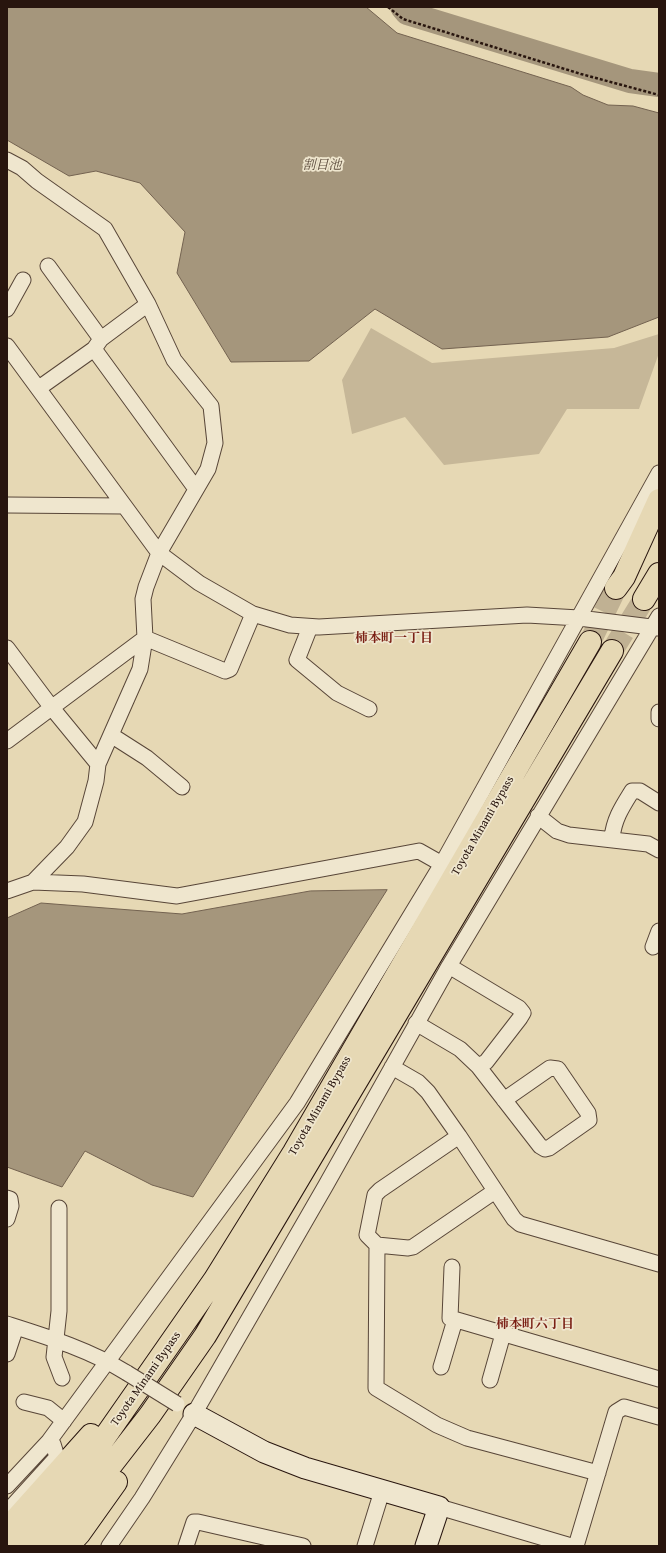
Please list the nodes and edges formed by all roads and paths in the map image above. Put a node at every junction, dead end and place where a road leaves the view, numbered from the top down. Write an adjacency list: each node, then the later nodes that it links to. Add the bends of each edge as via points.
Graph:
1 (388, 7): 2 (path, via 403,20)
2 (659, 95)
3 (7, 160): 6 (street, via 22,168 105,229)
4 (48, 266): 8 (street)
5 (23, 280): 7 (street)
6 (148, 304): 8 (street); 12 (street, via 174,360 211,406 215,443 208,469)
7 (7, 309)
8 (97, 344): 10 (street); 12 (street)
9 (7, 346): 10 (street)
10 (40, 388): 15 (street)
11 (659, 473): 21 (street)
12 (196, 489): 16 (street)
13 (659, 500): 18 (highway)
14 (7, 505): 15 (street)
15 (123, 506): 16 (street)
16 (160, 554): 20 (street, via 199,583); 24 (street, via 143,599)
17 (659, 574): 19 (highway)
18 (620, 582)
19 (644, 599)
20 (253, 614): 23 (street, via 290,625); 24 (street, via 230,670 225,671)
21 (579, 618): 22 (street); 23 (street, via 527,615); 40 (street)
22 (657, 623): 37 (street)
23 (310, 627): 29 (street, via 297,660 337,693)
24 (145, 638): 28 (street); 32 (street, via 140,669)
25 (590, 642): 58 (highway, Toyota Minami Bypass, via 294,1152)
26 (7, 648): 28 (street)
27 (612, 651): 62 (highway, Toyota Minami Bypass)
28 (52, 708): 33 (street); 34 (street)
29 (369, 709)
30 (659, 712): 31 (street)
31 (659, 719)
32 (111, 735): 34 (street); 35 (street, via 147,758)
33 (7, 741)
34 (98, 764): 41 (street, via 85,822 67,847)
35 (182, 788)
36 (659, 803): 38 (street, via 640,791 632,791 613,824)
37 (538, 816): 38 (street, via 557,831 569,835); 45 (street)
38 (612, 838): 39 (street, via 648,844)
39 (659, 850)
40 (442, 864): 41 (street, via 419,851 178,896 83,884); 65 (street, via 297,1103)
41 (32, 882): 42 (street)
42 (7, 891)
43 (659, 931): 44 (street)
44 (653, 947)
45 (449, 966): 46 (street); 48 (street, via 519,1008 523,1013 486,1062)
46 (416, 1023): 47 (street); 48 (street, via 460,1049)
47 (392, 1066): 50 (street, via 418,1082 428,1092); 71 (street, via 326,1185)
48 (478, 1066): 49 (street)
49 (504, 1100): 49 (street, via 545,1149 589,1120 588,1113 558,1069 550,1068)
50 (460, 1136): 51 (street); 55 (street, via 375,1195 367,1235)
51 (495, 1191): 55 (street, via 413,1247); 56 (street, via 520,1224)
52 (7, 1198): 54 (street, via 10,1199 12,1206)
53 (59, 1208): 63 (street, via 59,1311)
54 (7, 1219)
55 (376, 1245): 75 (street, via 376,1388 437,1424 467,1438)
56 (659, 1264)
57 (452, 1267): 59 (street, via 450,1318)
58 (216, 1279): 80 (highway, via 197,1288 145,1366 104,1420); 82 (highway, Toyota Minami Bypass, via 77,1477)
59 (455, 1320): 61 (street); 66 (street)
60 (12, 1325): 63 (street); 64 (street)
61 (503, 1334): 68 (street); 69 (street)
62 (205, 1336): 83 (highway, Toyota Minami Bypass, via 150,1415 91,1492); 84 (highway, via 181,1385 161,1417)
63 (56, 1340): 65 (street); 67 (street, via 54,1356)
64 (7, 1354)
65 (108, 1361): 71 (street, bridge); 73 (street)
66 (441, 1367)
67 (62, 1378)
68 (659, 1379)
69 (490, 1380)
70 (24, 1402): 73 (street, via 48,1408)
71 (185, 1409): 77 (street, via 264,1452 306,1468); 85 (street, via 142,1498)
72 (659, 1417): 75 (street, via 624,1406 620,1408 616,1412)
73 (64, 1421): 74 (street)
74 (49, 1441): 76 (street); 79 (street, via 53,1444 57,1457)
75 (598, 1473): 91 (street)
76 (7, 1486)
77 (382, 1491): 78 (street); 88 (street)
78 (439, 1507): 89 (street); 90 (street)
79 (7, 1512)
80 (7, 1529)
81 (250, 1540): 86 (street, via 194,1522); 87 (street)
82 (16, 1546)
83 (42, 1546)
84 (68, 1546)
85 (109, 1546)
86 (186, 1546)
87 (304, 1546)
88 (365, 1546)
89 (426, 1546)
90 (571, 1546)
91 (576, 1546)

